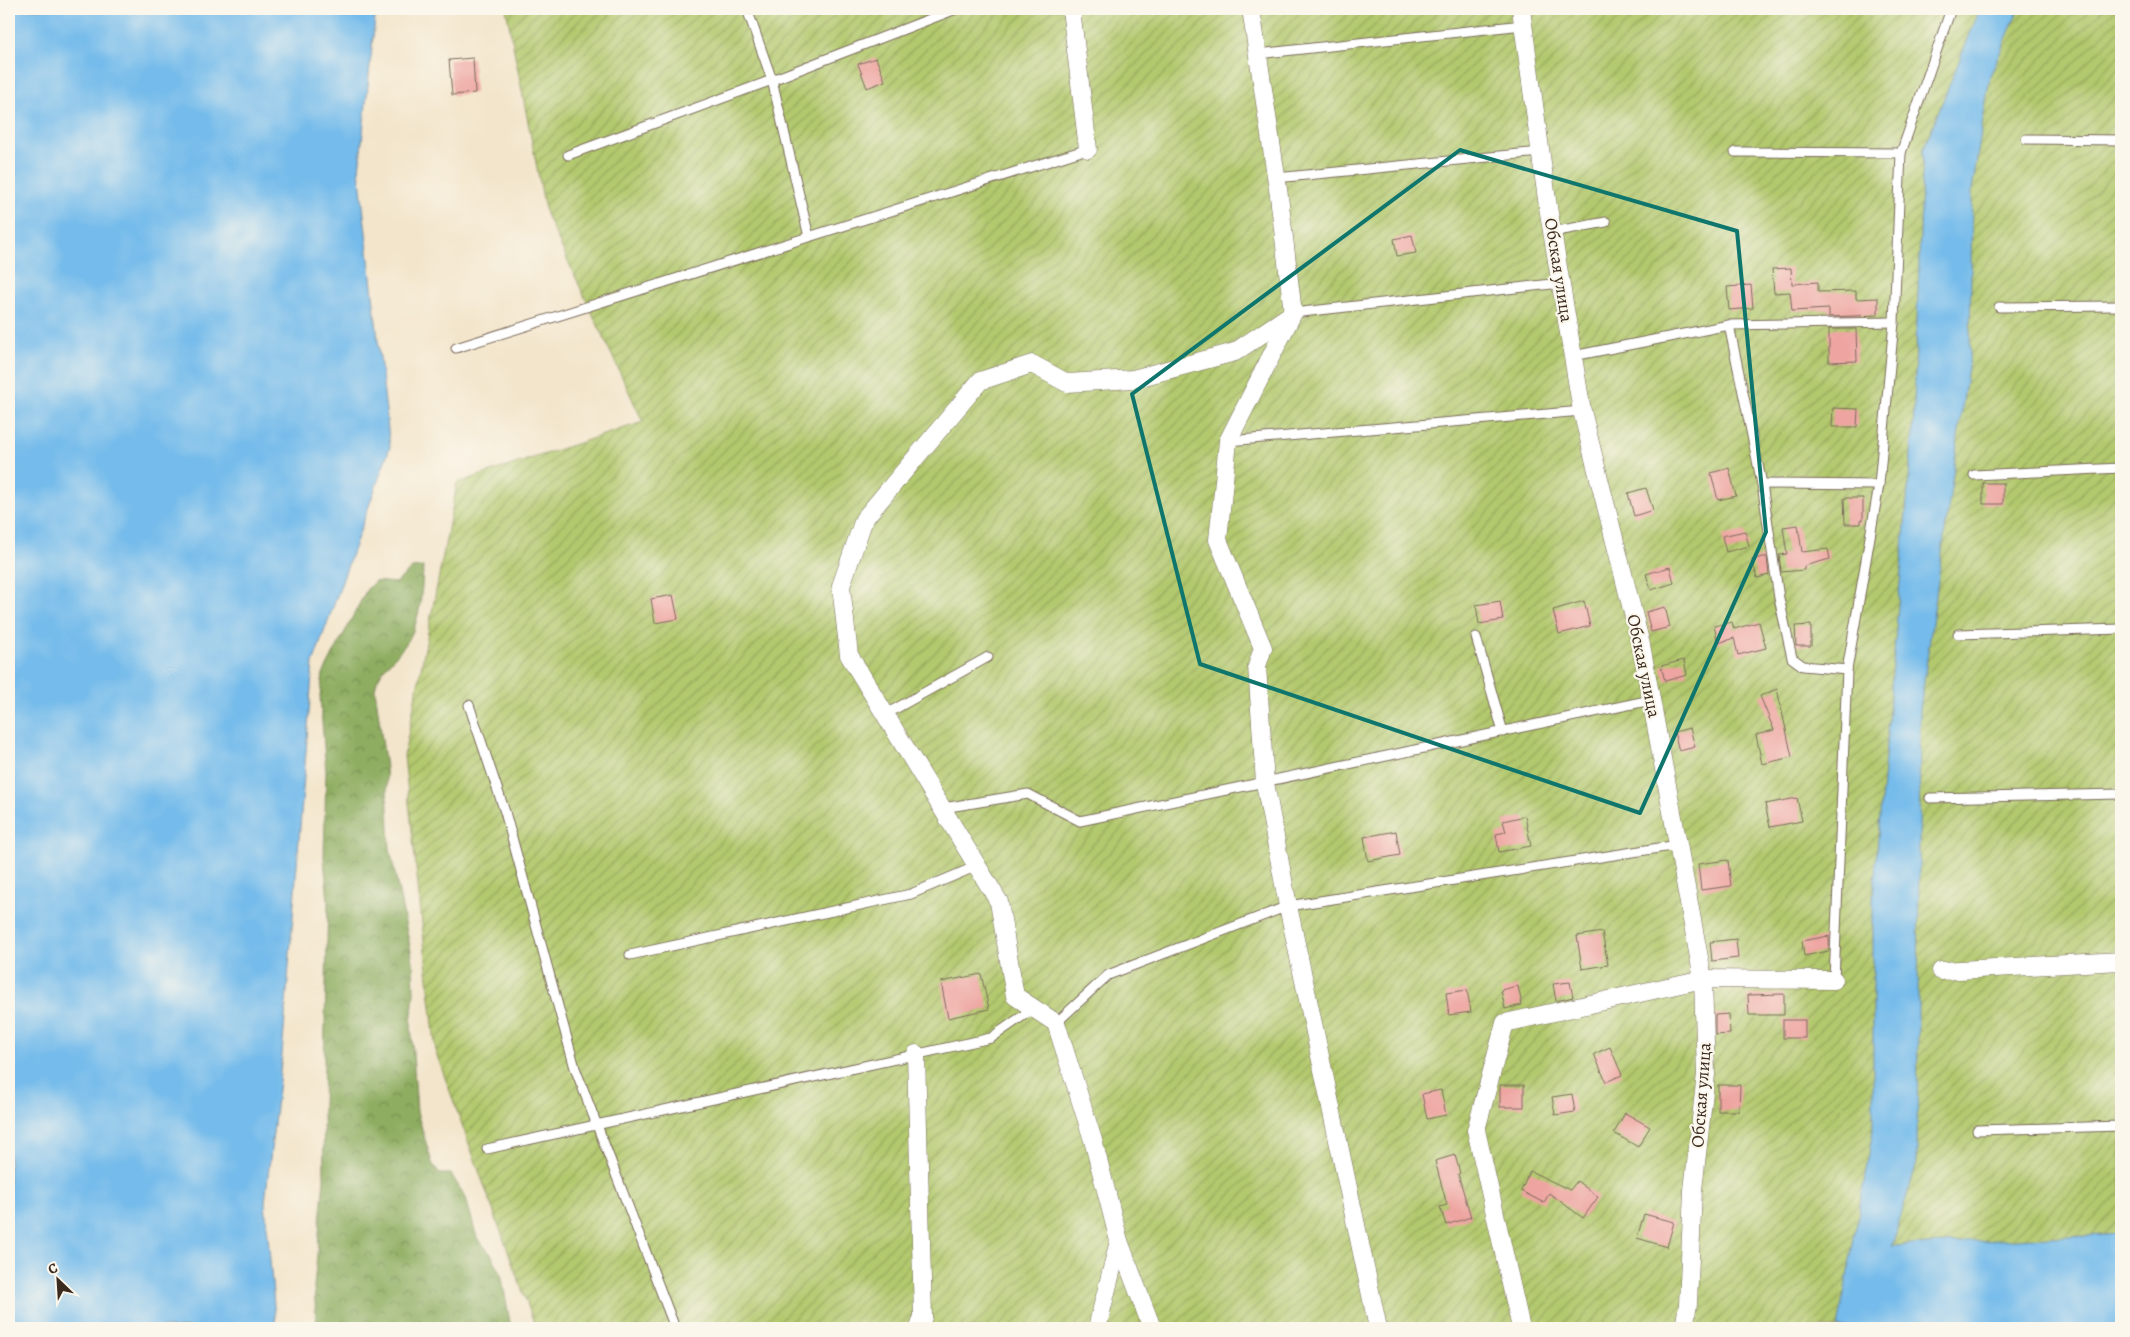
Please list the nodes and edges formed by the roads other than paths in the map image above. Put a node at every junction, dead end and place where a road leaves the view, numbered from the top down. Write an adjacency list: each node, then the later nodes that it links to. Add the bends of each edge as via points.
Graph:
1 (747, 9): 8 (lane)
2 (956, 9): 8 (lane)
3 (1070, 9): 11 (street)
4 (1251, 9): 7 (street)
5 (1951, 9): 14 (lane)
6 (1522, 17): 7 (lane); 12 (street, Обская улица)
7 (1258, 54): 16 (street)
8 (772, 80): 15 (lane); 19 (lane)
9 (2026, 139): 10 (lane)
10 (2121, 140)
11 (1088, 149): 19 (lane)
12 (1540, 152): 16 (lane); 18 (street, Обская улица)
13 (1735, 152): 14 (lane)
14 (1901, 154): 24 (lane)
15 (568, 155)
16 (1276, 178): 23 (street)
17 (1606, 222): 18 (lane)
18 (1552, 232): 20 (street, Обская улица)
19 (809, 237): 26 (lane)
20 (1561, 283): 23 (lane); 27 (street, Обская улица)
21 (2121, 306): 22 (lane)
22 (1999, 308)
23 (1292, 313): 29 (street); 41 (street, via 1235,352 1133,379 1067,383 1032,364 980,381 864,519 841,586 849,655)
24 (1894, 322): 25 (lane); 33 (lane)
25 (1729, 325): 27 (lane); 32 (lane)
26 (456, 348)
27 (1573, 356): 28 (street, Обская улица)
28 (1582, 411): 29 (lane); 39 (street, Обская улица, via 1641,645)
29 (1228, 441): 43 (street, via 1218,540 1263,648 1257,666)
30 (2121, 468): 31 (lane)
31 (1974, 474)
32 (1762, 484): 33 (lane); 38 (lane, via 1779,598 1792,658 1803,666)
33 (1879, 485): 38 (lane)
34 (2121, 629): 35 (lane)
35 (1958, 634)
36 (1476, 637): 42 (lane)
37 (988, 658): 41 (lane)
38 (1847, 670): 54 (lane)
39 (1651, 700): 42 (lane); 47 (street, Обская улица)
40 (469, 705): 58 (lane, via 505,812 574,1068)
41 (886, 714): 46 (street)
42 (1503, 732): 43 (lane)
43 (1265, 783): 46 (lane, via 1080,821 1028,794); 49 (street)
44 (2121, 794): 45 (lane)
45 (1930, 798)
46 (943, 808): 48 (street)
47 (1678, 845): 49 (lane); 53 (street, Обская улица)
48 (977, 866): 50 (lane, via 912,894); 55 (street, via 999,902 1015,996)
49 (1288, 906): 56 (lane, via 1108,975); 67 (street)
50 (630, 955)
51 (2121, 961): 52 (street)
52 (1941, 971)
53 (1703, 979): 54 (street); 68 (street, via 1505,1023 1476,1130); 69 (street, Обская улица, via 1706,1074 1693,1190)
54 (1834, 980)
55 (1034, 1008): 56 (street); 57 (lane, via 991,1038)
56 (1056, 1022): 62 (street, via 1093,1140)
57 (916, 1054): 58 (lane); 64 (street, via 923,1317)
58 (596, 1124): 61 (lane); 63 (lane)
59 (2121, 1126): 60 (lane)
60 (1976, 1130)
61 (487, 1149)
62 (1119, 1241): 65 (street); 66 (street)
63 (675, 1328)
64 (919, 1328)
65 (1097, 1328)
66 (1152, 1328)
67 (1378, 1328)
68 (1521, 1328)
69 (1684, 1328)

